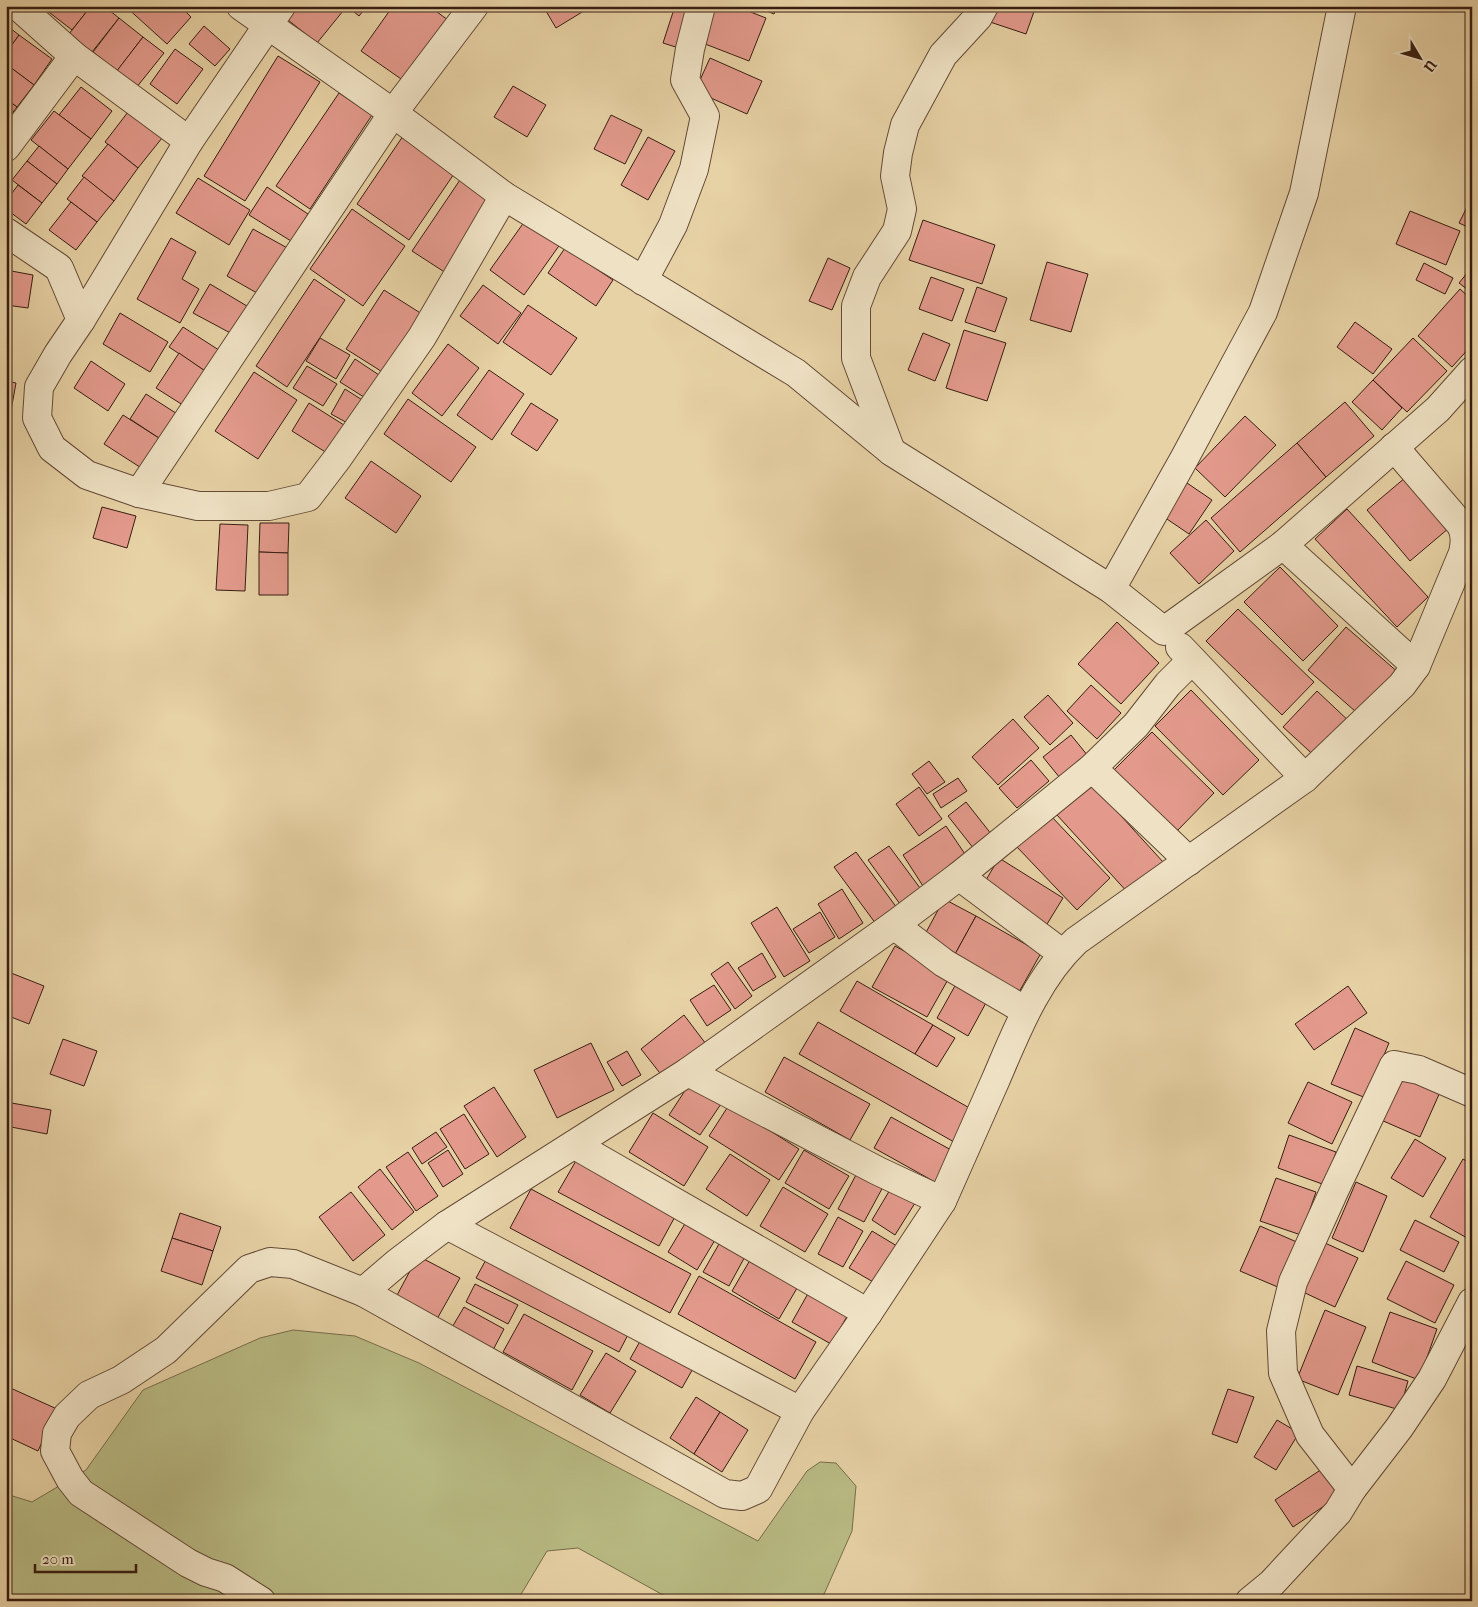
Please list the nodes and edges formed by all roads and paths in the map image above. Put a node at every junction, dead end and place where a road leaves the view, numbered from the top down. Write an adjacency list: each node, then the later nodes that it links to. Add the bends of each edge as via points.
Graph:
1 (18, 6): 8 (street)
2 (241, 6): 7 (street)
3 (474, 6): 9 (street)
4 (701, 6): 14 (street, via 685,80 705,116 696,160 672,225)
5 (984, 6): 18 (street, via 943,55 905,125 895,176 902,209 897,231 867,277 856,306 856,358)
6 (1342, 6): 21 (street, via 1304,193 1263,312)
7 (274, 15): 9 (street); 10 (street)
8 (74, 56): 10 (street); 11 (street)
9 (393, 113): 12 (street); 19 (street)
10 (189, 141): 15 (street)
11 (6, 147)
12 (504, 196): 14 (street); 19 (street, via 422,337 308,497 269,506 198,506)
13 (6, 232): 15 (street, via 59,268)
14 (643, 281): 18 (street, via 796,373)
15 (81, 320): 19 (street, via 39,387 37,418 52,448 87,475)
16 (1472, 371): 17 (street, via 1438,409)
17 (1394, 447): 20 (street); 24 (street, via 1465,533 1463,553)
18 (892, 452): 21 (street)
19 (139, 493)
20 (1283, 545): 22 (street); 24 (street)
21 (1111, 589): 22 (street)
22 (1164, 631): 23 (street)
23 (1192, 660): 25 (street, via 1168,684 1136,725); 26 (street)
24 (1416, 666): 26 (street, via 1402,685)
25 (1092, 768): 27 (street); 28 (street)
26 (1305, 778): 27 (street)
27 (1189, 861): 30 (street, via 1076,941)
28 (960, 876): 29 (street); 30 (street)
29 (894, 925): 31 (street, via 944,963); 32 (street)
30 (1063, 954): 31 (street)
31 (1026, 1011): 35 (street)
32 (688, 1072): 34 (street); 35 (street)
33 (1472, 1093): 41 (street, via 1419,1070 1394,1066 1293,1282 1281,1330 1283,1373 1310,1435)
34 (575, 1145): 36 (street); 39 (street)
35 (942, 1201): 39 (street)
36 (447, 1225): 37 (street); 40 (street)
37 (363, 1292): 40 (street, via 725,1494 742,1496 758,1489); 42 (street, via 293,1264 270,1262 249,1268 166,1350 121,1380 89,1395 66,1416 58,1433 54,1451 81,1493 188,1563 225,1578)
38 (1472, 1302): 41 (street, via 1432,1379 1400,1428)
39 (868, 1313): 40 (street)
40 (800, 1410)
41 (1352, 1489): 43 (street, via 1338,1512 1272,1583)
42 (261, 1601)
43 (1250, 1601)

